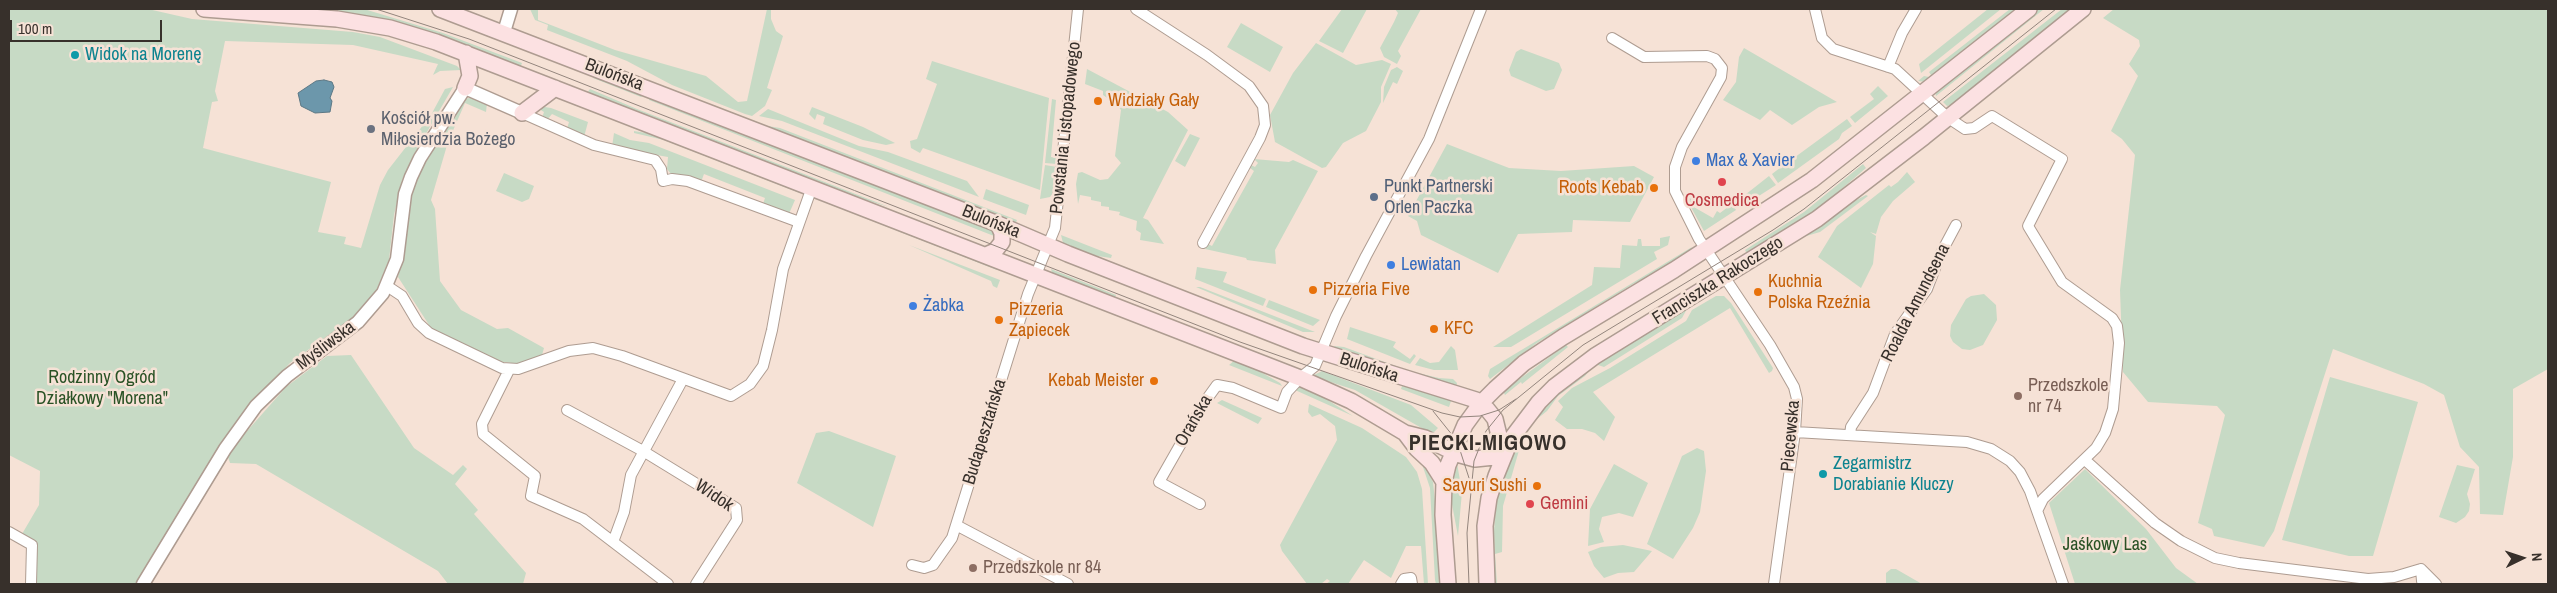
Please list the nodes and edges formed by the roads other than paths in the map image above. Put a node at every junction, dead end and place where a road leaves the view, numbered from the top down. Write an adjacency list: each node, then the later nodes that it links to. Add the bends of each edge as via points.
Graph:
1 (204, 9): 11 (main road, Bulońska)
2 (440, 9): 12 (main road, Bulońska)
3 (511, 9): 12 (street)
4 (1078, 9): 26 (street, Powstania Listopadowego, via 1056,222)
5 (1136, 9): 25 (street, via 1248,86 1263,106 1264,125 1260,138)
6 (1481, 9): 32 (street, via 1429,139 1366,256)
7 (1815, 9): 15 (street, via 1822,38 1828,46)
8 (1916, 9): 15 (street)
9 (2028, 9): 18 (main road, Franciszka Rakoczego)
10 (2083, 9): 20 (main road, Franciszka Rakoczego)
11 (222, 10): 14 (main road, Bulońska, via 367,24)
12 (504, 32): 23 (main road, Bulońska)
13 (1612, 38): 27 (street, Piecewska, via 1644,57 1707,56 1715,59 1722,68 1721,77 1682,147 1674,178 1675,191)
14 (466, 52): 16 (main road, via 470,76); 17 (main road, Bulońska)
15 (1888, 67): 18 (street, via 1902,74)
16 (465, 88): 19 (street); 31 (street, Myśliwska, via 420,158 411,178 405,194 397,259)
17 (555, 88): 19 (main road); 21 (main road, Bulońska)
18 (1921, 94): 20 (street); 27 (main road, Franciszka Rakoczego, via 1812,180)
19 (522, 113): 22 (street, via 594,145 655,160 663,180 688,181)
20 (1947, 118): 30 (main road, Franciszka Rakoczego, via 1817,218); 44 (street, via 1969,130 1992,116 2062,159 2028,226 2062,282 2112,318 2117,326 2119,343 2113,409 2105,433)
21 (812, 187): 22 (street); 28 (main road, Bulońska)
22 (799, 222): 35 (street, via 783,269 763,366 750,384 731,396)
23 (998, 224): 26 (main road, Bulońska); 28 (main road, via 1002,242 995,252)
24 (1956, 225): 40 (street, Roalda Amundsena, via 1927,289 1896,334 1873,393 1851,427)
25 (1202, 243)
26 (1049, 246): 29 (street, Powstania Listopadowego); 32 (main road, Bulońska)
27 (1706, 250): 30 (street, Piecewska); 36 (main road, Franciszka Rakoczego, via 1547,347 1524,363)
28 (986, 255): 29 (main road, Bulońska)
29 (1035, 274): 34 (main road, Bulońska); 48 (street, Budapesztańska)
30 (1724, 278): 38 (street, Piecewska, via 1794,386 1797,399); 43 (main road, Franciszka Rakoczego, via 1570,374 1539,402 1511,439)
31 (387, 286): 33 (street, via 402,296 429,333 492,365); 54 (street, Myśliwska, via 358,322 287,376 256,406 225,449)
32 (1320, 352): 34 (street, via 1315,366); 36 (main road, Bulońska)
33 (509, 370): 35 (street, via 523,368 569,350 593,348); 50 (street, via 481,432 535,476 531,496 575,515)
34 (1300, 378): 39 (main road, Bulońska, via 1351,400); 46 (street, Orańska, via 1287,392 1280,408 1226,386 1217,385 1212,390 1159,482)
35 (683, 379): 41 (street)
36 (1481, 403): 42 (main road, Franciszka Rakoczego, via 1465,425); 43 (main road, via 1497,424)
37 (566, 410): 41 (street, Widok)
38 (1795, 432): 40 (street); 62 (street, Piecewska)
39 (1405, 433): 42 (main road, Bulońska, via 1425,438); 45 (main road, Bulońska)
40 (1850, 435): 47 (street, via 1967,442 1991,449 2020,472)
41 (643, 451): 50 (street, via 631,475 624,512); 56 (street, Widok, via 736,508 738,513 738,520)
42 (1452, 453): 43 (main road, via 1472,458); 45 (main road, Franciszka Rakoczego)
43 (1504, 456): 61 (main road, Franciszka Rakoczego, via 1489,498 1485,526)
44 (2085, 460): 47 (street, via 2043,499); 52 (street, via 2155,523 2215,558 2368,579 2394,577)
45 (1444, 482): 60 (main road, Franciszka Rakoczego)
46 (1200, 504)
47 (2038, 509): 63 (street)
48 (956, 525): 51 (street, Budapesztańska, via 952,538 933,565 924,568); 57 (street)
49 (9, 532): 53 (street, via 32,544)
50 (613, 542): 55 (street)
51 (912, 565)
52 (2421, 569): 64 (street); 65 (street)
53 (31, 584)
54 (143, 584)
55 (668, 584)
56 (696, 584)
57 (1068, 584)
58 (1401, 584): 59 (street, via 1412,578)
59 (1412, 584)
60 (1448, 584)
61 (1487, 584)
62 (1774, 584)
63 (2063, 584)
64 (2424, 584)
65 (2436, 584)

